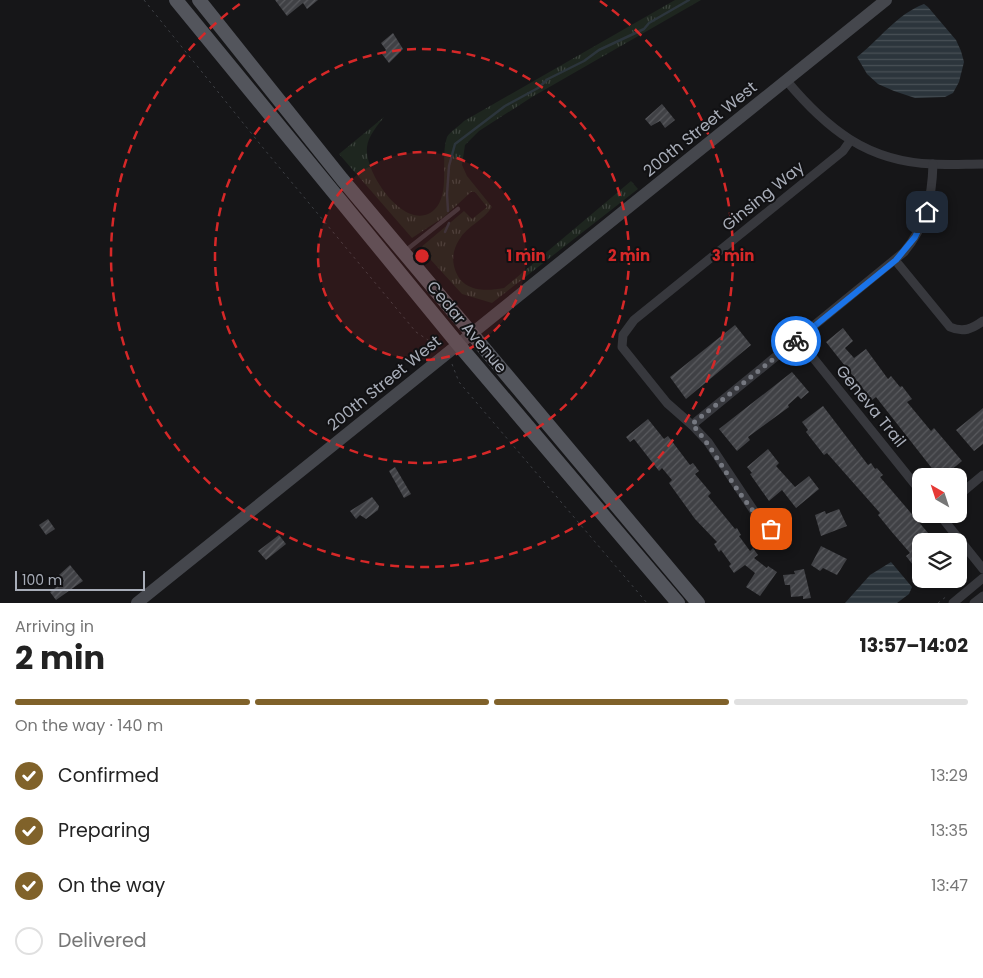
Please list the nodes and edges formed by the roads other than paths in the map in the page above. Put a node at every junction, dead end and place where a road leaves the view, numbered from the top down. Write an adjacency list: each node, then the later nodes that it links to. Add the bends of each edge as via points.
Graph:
1 (176, 0): 14 (main road, Cedar Avenue)
2 (198, 0): 9 (main road, Cedar Avenue)
3 (886, 0): 4 (street, 200th Street West)
4 (786, 80): 5 (street, via 817,115); 12 (street, 200th Street West)
5 (850, 141): 6 (street, via 888,157); 15 (street, Ginsing Way, via 625,330 622,340 626,352 667,402)
6 (933, 164): 7 (street); 10 (street, via 927,212 915,237)
7 (983, 164)
8 (458, 209): 9 (lane)
9 (404, 252): 12 (main road, Cedar Avenue)
10 (896, 260): 11 (street, via 950,327 968,330); 13 (street)
11 (983, 322)
12 (472, 332): 14 (street, 200th Street West); 26 (main road, Cedar Avenue)
13 (798, 339): 15 (street); 17 (street, Geneva Trail)
14 (458, 344): 24 (street, 200th Street West); 25 (main road, Cedar Avenue)
15 (692, 424): 20 (street, Ginsing Way, via 708,442 756,514 771,529)
16 (983, 475): 18 (street)
17 (912, 481)
18 (968, 488)
19 (946, 523): 21 (street)
20 (788, 537)
21 (983, 569)
22 (983, 578): 27 (street)
23 (983, 596): 28 (street)
24 (137, 603)
25 (678, 603)
26 (698, 603)
27 (953, 603)
28 (974, 603)

